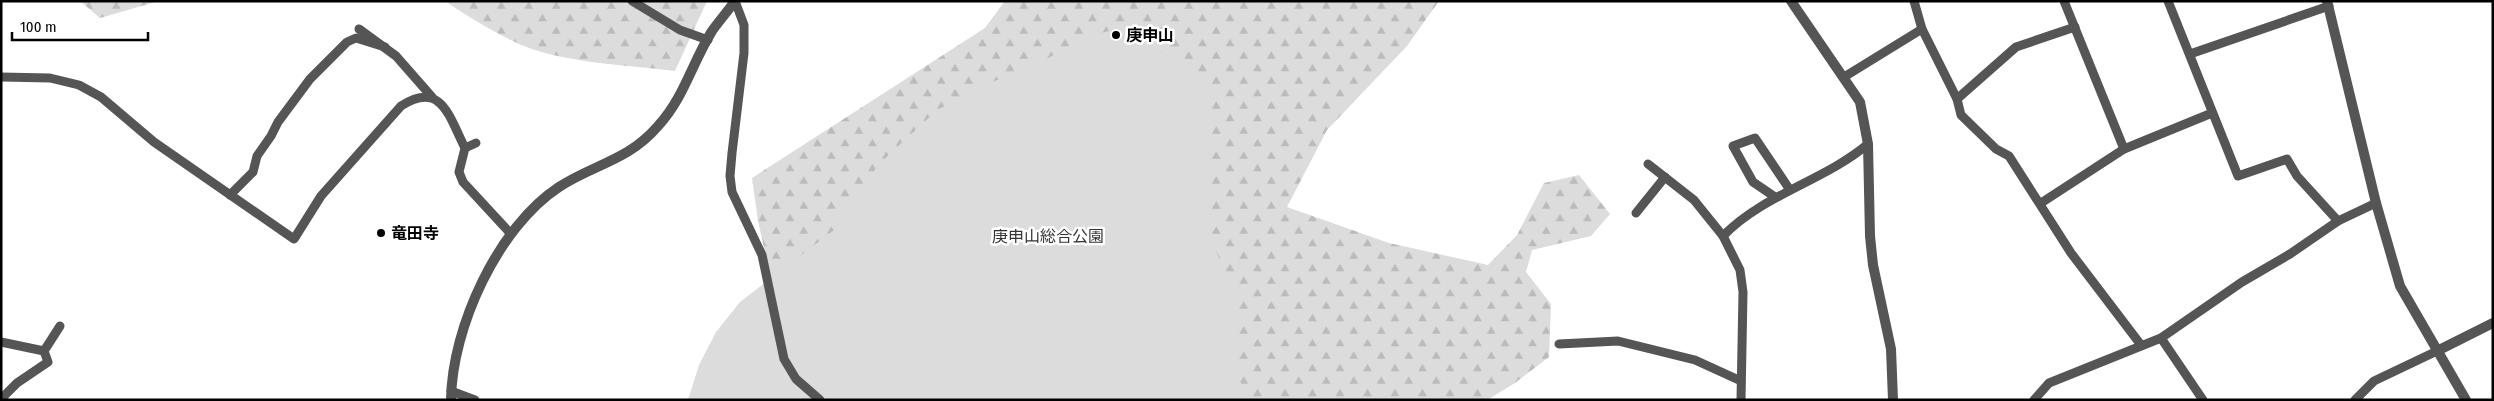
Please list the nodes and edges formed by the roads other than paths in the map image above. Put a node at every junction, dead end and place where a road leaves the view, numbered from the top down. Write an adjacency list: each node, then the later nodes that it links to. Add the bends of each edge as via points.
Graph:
1 (632, 1): 11 (street, via 680,30)
2 (1791, 1): 15 (street)
3 (1914, 1): 10 (street)
4 (2064, 1): 8 (street)
5 (2168, 1): 13 (street)
6 (734, 2): 11 (street); 46 (street, via 744,25 744,53 731,168 732,192 762,255 784,359 796,379)
7 (2328, 4): 13 (street); 29 (street)
8 (2075, 27): 17 (street, via 2016,47); 22 (street)
9 (360, 29): 12 (street)
10 (1922, 29): 15 (street); 17 (street)
11 (708, 40): 32 (street, via 678,101 640,146 560,187 531,210)
12 (385, 47): 16 (street); 26 (street, via 356,38 347,42 310,79 257,156 253,172)
13 (2190, 54): 18 (street)
14 (1, 77): 26 (street, via 50,78 78,85 101,97 154,142)
15 (1844, 77): 20 (street, via 1860,102)
16 (432, 97): 21 (street, via 442,103); 26 (street, via 414,98 401,106 321,196 294,239)
17 (1957, 99): 28 (street, via 1961,115 2009,156)
18 (2212, 113): 22 (street); 31 (street, via 2238,176 2287,159 2297,176)
19 (476, 143): 21 (street)
20 (1868, 144): 25 (street, via 1854,156); 48 (street, via 1870,236 1890,342)
21 (465, 148): 32 (street, via 459,172 463,182)
22 (2124, 149): 28 (street)
23 (1648, 164): 24 (street)
24 (1665, 177): 30 (street); 33 (street, via 1694,200)
25 (1790, 190): 27 (street); 27 (street, via 1755,138 1733,146 1753,182)
26 (230, 194)
27 (1776, 197): 33 (street)
28 (2041, 203): 39 (street, via 2071,253)
29 (2376, 203): 31 (street); 41 (street, via 2400,286)
30 (1636, 213)
31 (2338, 221): 36 (street)
32 (510, 233): 43 (street, via 476,297 461,340)
33 (1723, 236): 42 (street, via 1740,270 1743,292)
34 (2493, 323): 41 (street)
35 (60, 326): 40 (street)
36 (2161, 338): 39 (street); 50 (street)
37 (1, 342): 40 (street)
38 (1559, 344): 42 (street, via 1618,341 1695,360)
39 (2140, 345): 49 (street, via 2107,362 2049,383)
40 (44, 351): 44 (street, via 48,362)
41 (2437, 351): 51 (street, via 2374,381); 52 (street)
42 (1741, 381): 47 (street)
43 (451, 395): 45 (street)
44 (1, 399)
45 (475, 400)
46 (820, 400)
47 (1741, 400)
48 (1893, 400)
49 (2034, 400)
50 (2203, 400)
51 (2355, 400)
52 (2466, 400)

